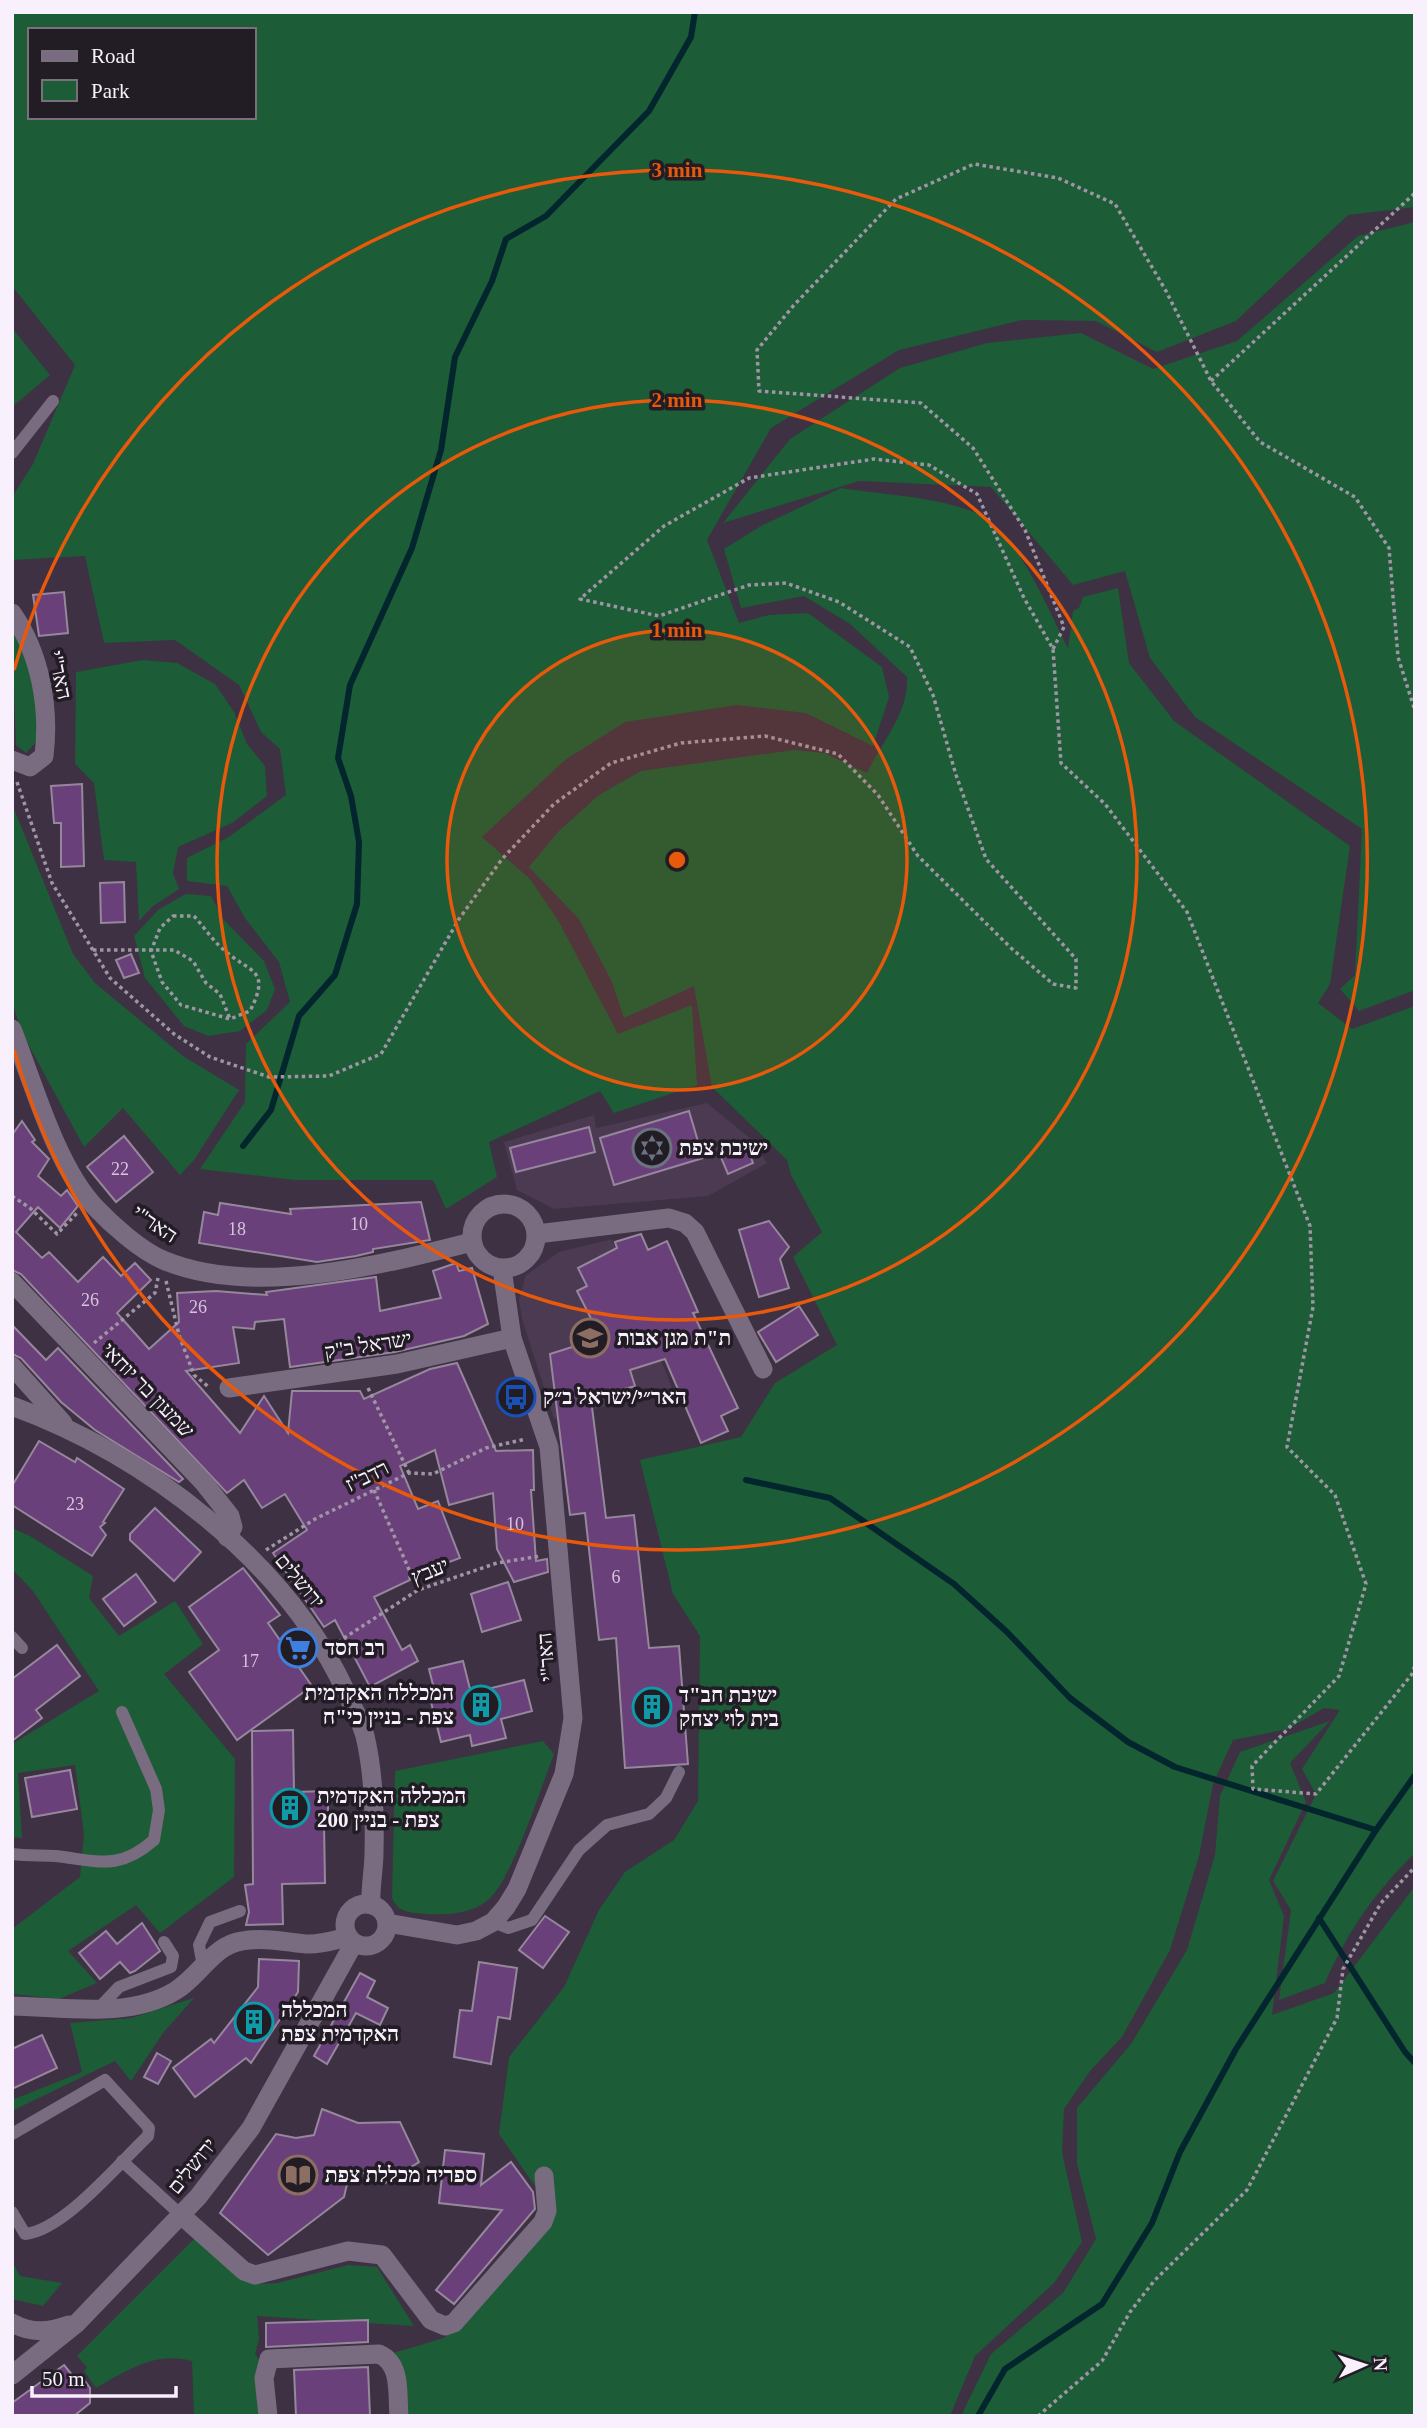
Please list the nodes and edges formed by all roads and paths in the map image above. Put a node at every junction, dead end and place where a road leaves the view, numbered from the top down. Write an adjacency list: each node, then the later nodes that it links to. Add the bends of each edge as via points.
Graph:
1 (1415, 193): 2 (path)
2 (1211, 381): 6 (path, via 1115,204 1058,178 974,164 896,199 757,350 759,391 921,403 973,448 1025,530 1057,604 1064,626); 7 (path, via 1260,442 1355,497 1389,548 1398,657)
3 (53, 401): 4 (lane)
4 (12, 453)
5 (12, 612): 8 (street, האר"י, via 27,635 37,669 47,738 44,756 30,767)
6 (1053, 649): 10 (path, via 1024,598 977,494 929,465 874,459 749,478 664,526 580,599 659,616 749,585 786,583 839,602 909,647 933,695 986,859 1076,959 1076,988 1053,984 1002,939 918,856 878,795 838,754 765,736 681,743 611,763 554,804 502,859 459,919 381,1054 329,1076 269,1077 210,1056 174,1034 110,978); 39 (path, via 1061,763 1105,804 1187,912 1310,1226 1313,1307 1287,1447 1335,1495 1366,1584 1339,1676 1252,1766 1253,1789 1316,1794)
7 (1415, 711)
8 (12, 760)
9 (17, 780): 10 (path, via 52,883)
10 (93, 950): 11 (path)
11 (151, 951): 12 (path, via 162,982 181,1005); 12 (path, via 174,950 193,961 206,983 220,994); 12 (path, via 160,928 173,916 194,916 227,953 257,975 260,992 250,1011)
12 (230, 1019)
13 (12, 1029): 15 (street, האר"י, via 55,1141)
14 (12, 1196): 15 (path, via 57,1234)
15 (90, 1199): 18 (street, האר"י, via 128,1236)
16 (537, 1234): 17 (street, via 527,1214 507,1204 496,1205 478,1217); 19 (street, via 531,1254 523,1262); 24 (street, via 669,1218 685,1223 695,1232)
17 (472, 1242): 18 (street, האר"י, via 399,1261 285,1275 234,1276); 19 (street, via 484,1261)
18 (161, 1259): 22 (path, via 155,1293); 26 (path, via 194,1375 211,1389)
19 (502, 1269): 21 (street, האר"י)
20 (12, 1282): 22 (street, שמעון בר יוחאי)
21 (512, 1338): 25 (street, ישראל ב"ק); 29 (street, האר"י)
22 (81, 1353): 32 (street, שמעון בר יוחאי, via 165,1439 221,1505 233,1527)
23 (12, 1367): 28 (street)
24 (763, 1369)
25 (359, 1370): 26 (street, ישראל ב"ק); 30 (path)
26 (229, 1388)
27 (12, 1406): 28 (street, ירושלים)
28 (73, 1434): 32 (street, ירושלים, via 125,1461)
29 (545, 1434): 30 (path, רדב"ז, via 486,1448 433,1474); 33 (street, האר"י)
30 (409, 1473): 31 (path, רדב"ז)
31 (374, 1490): 34 (path, רדב"ז, via 315,1519); 35 (path)
32 (227, 1537): 34 (street, ירושלים)
33 (560, 1553): 35 (path, יעבץ, via 497,1563); 46 (street, האר"י, via 573,1718 570,1747 564,1774 517,1889)
34 (252, 1559): 38 (street, ירושלים)
35 (418, 1590): 38 (path, יעבץ)
36 (12, 1637): 37 (lane)
37 (22, 1648)
38 (325, 1651): 44 (street, ירושלים, via 364,1733 372,1773)
39 (1415, 1665)
40 (122, 1712): 42 (lane, via 156,1789 159,1810 154,1840 138,1854 110,1862)
41 (679, 1772): 46 (lane, via 666,1798 649,1814 607,1825 579,1850 532,1920 508,1928)
42 (12, 1854)
43 (1415, 1867): 63 (path, via 1381,1903 1343,1969 1337,2018 1247,2190 1154,2281 1102,2361)
44 (371, 1905): 47 (street); 48 (street, via 350,1911 345,1923)
45 (240, 1911): 50 (lane, via 210,1922 199,1945)
46 (493, 1922): 47 (street, via 457,1935)
47 (387, 1923): 48 (street, via 385,1934 375,1944 368,1947)
48 (351, 1940): 50 (street, via 308,1944 241,1941 223,1947); 57 (street, ירושלים, via 251,2128)
49 (164, 1942): 52 (lane, via 173,1956 171,1967 119,1987)
50 (204, 1966): 52 (street, via 189,1982 152,2003)
51 (12, 2006): 52 (street)
52 (100, 2007)
53 (12, 2134): 54 (lane, via 105,2080 149,2128 148,2136)
54 (122, 2161): 56 (lane, via 58,2222 40,2232 25,2234); 57 (lane)
55 (544, 2176): 57 (street, via 547,2211 543,2222 454,2323 445,2326 431,2320 382,2255 348,2251 255,2275 244,2271)
56 (12, 2212)
57 (181, 2215): 59 (street, ירושלים)
58 (12, 2323): 59 (street, via 23,2330 50,2332)
59 (77, 2323): 60 (street, ירושלים)
60 (12, 2375)
61 (268, 2416): 62 (street, via 264,2378 269,2359 379,2354 396,2372)
62 (399, 2416)
63 (1038, 2416)

